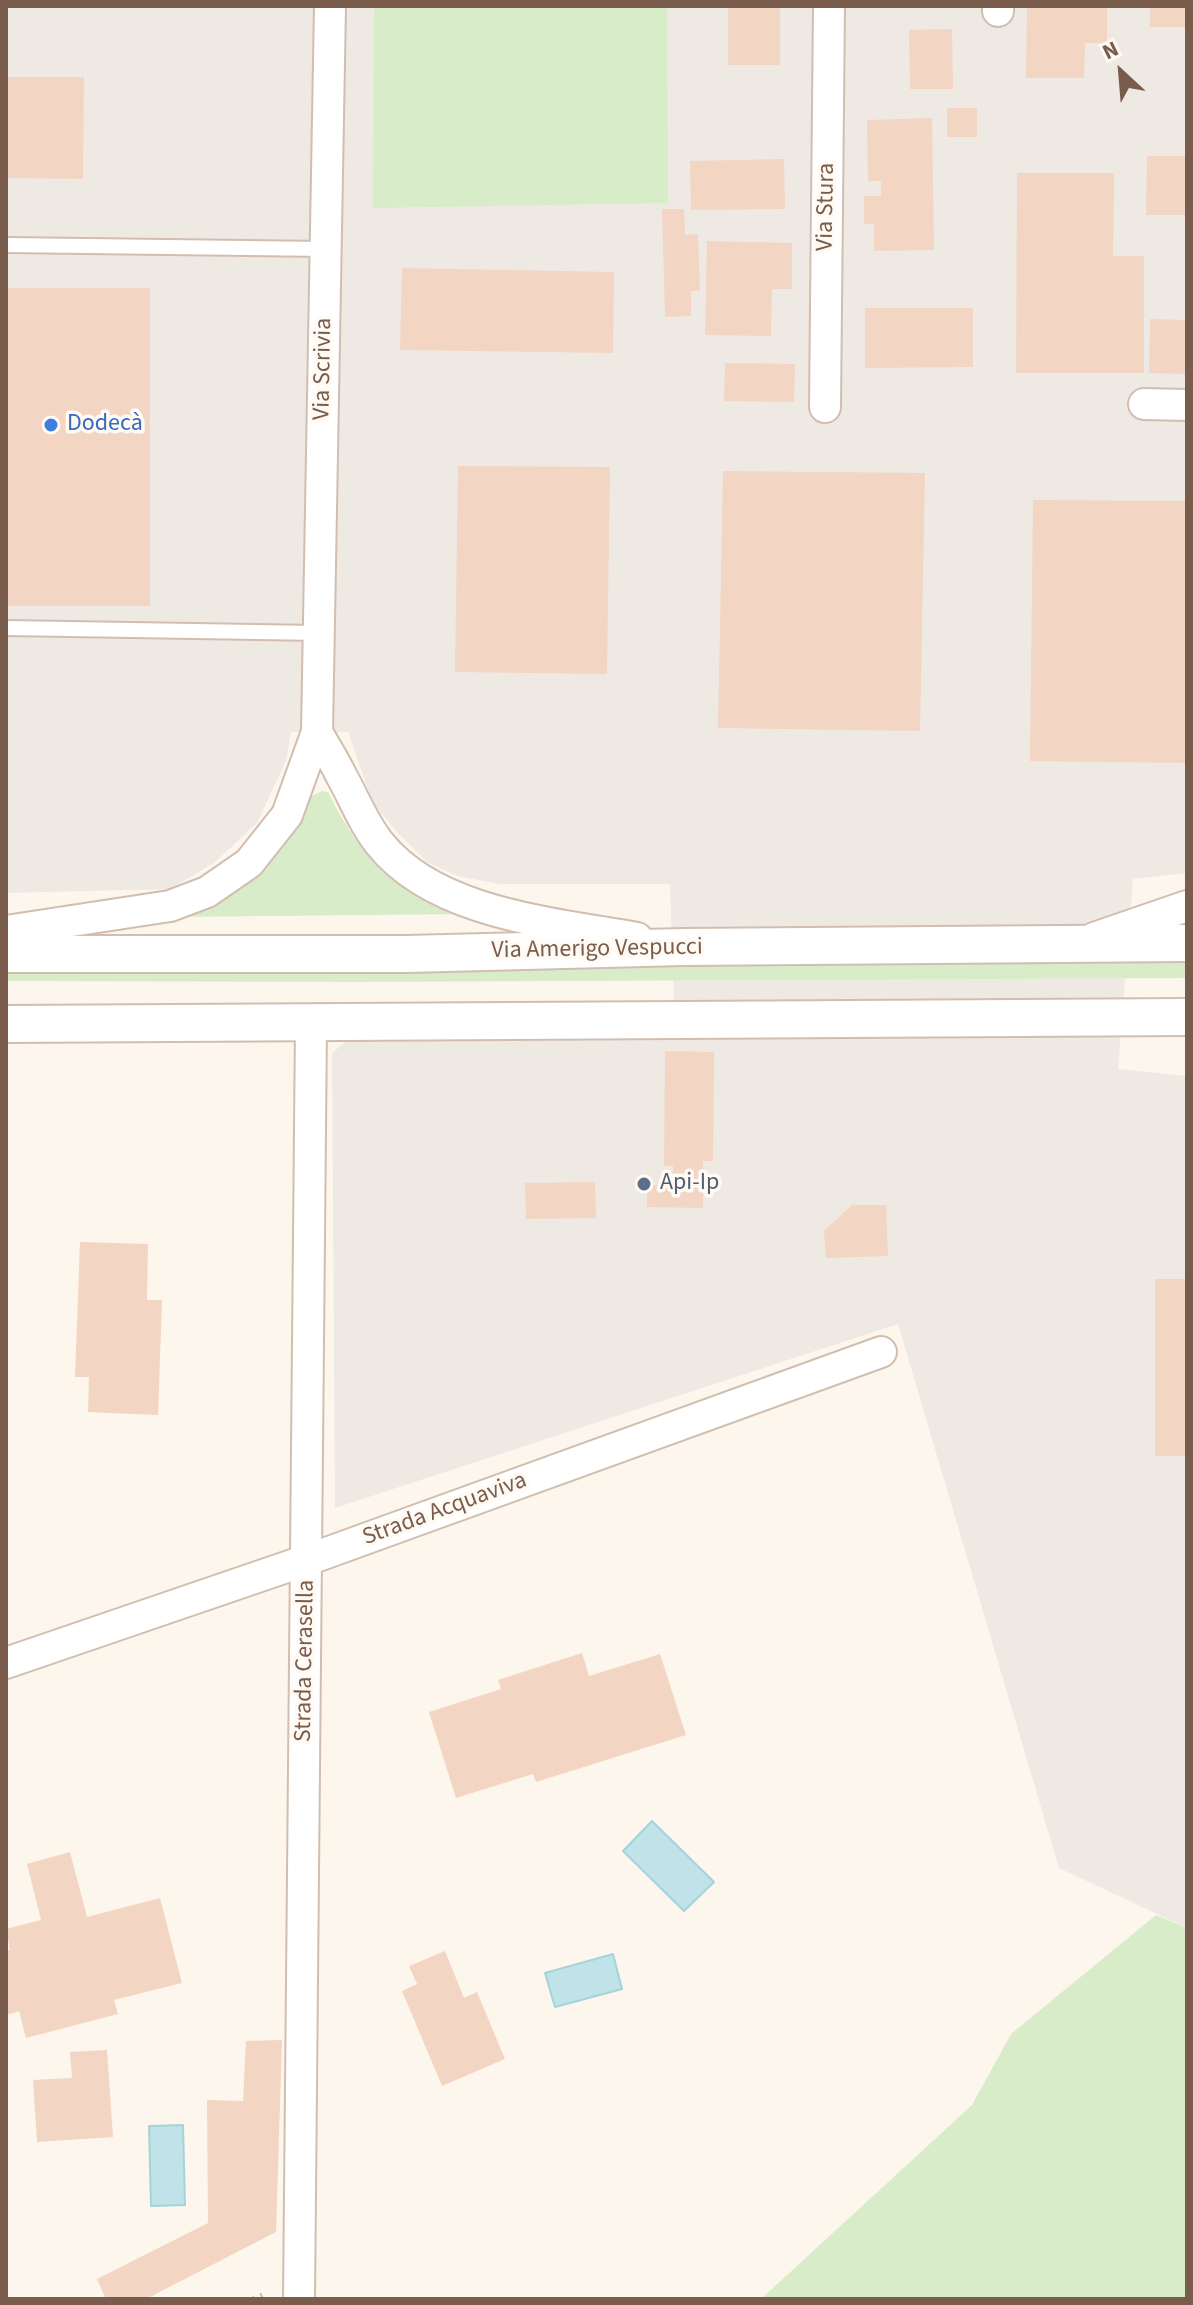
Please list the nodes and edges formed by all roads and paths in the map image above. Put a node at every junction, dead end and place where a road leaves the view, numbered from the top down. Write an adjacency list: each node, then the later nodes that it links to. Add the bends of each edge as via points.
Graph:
1 (330, 6): 4 (street, Via Scrivia)
2 (829, 6): 7 (street, Via Stura)
3 (6, 245): 4 (lane)
4 (326, 249): 9 (street, Via Scrivia)
5 (1144, 404): 6 (street)
6 (1187, 405)
7 (825, 407)
8 (6, 628): 9 (lane)
9 (319, 633): 10 (street, Via Scrivia)
10 (317, 732): 12 (street, Via Scrivia, via 287,815 249,863 207,892 170,906); 15 (street, via 380,845 415,878 458,900)
11 (1187, 906): 14 (street)
12 (6, 931)
13 (1187, 943): 14 (street, Via Amerigo Vespucci)
14 (1074, 945): 15 (street, Via Amerigo Vespucci)
15 (683, 947): 16 (street, Via Amerigo Vespucci, via 407,954)
16 (6, 954)
17 (1187, 1017): 18 (street)
18 (311, 1023): 19 (street); 21 (street, Strada Cerasella)
19 (6, 1024)
20 (881, 1352): 21 (street, Strada Acquaviva)
21 (307, 1560): 22 (street, Strada Acquaviva); 23 (street, Strada Cerasella)
22 (6, 1663)
23 (299, 2299)

